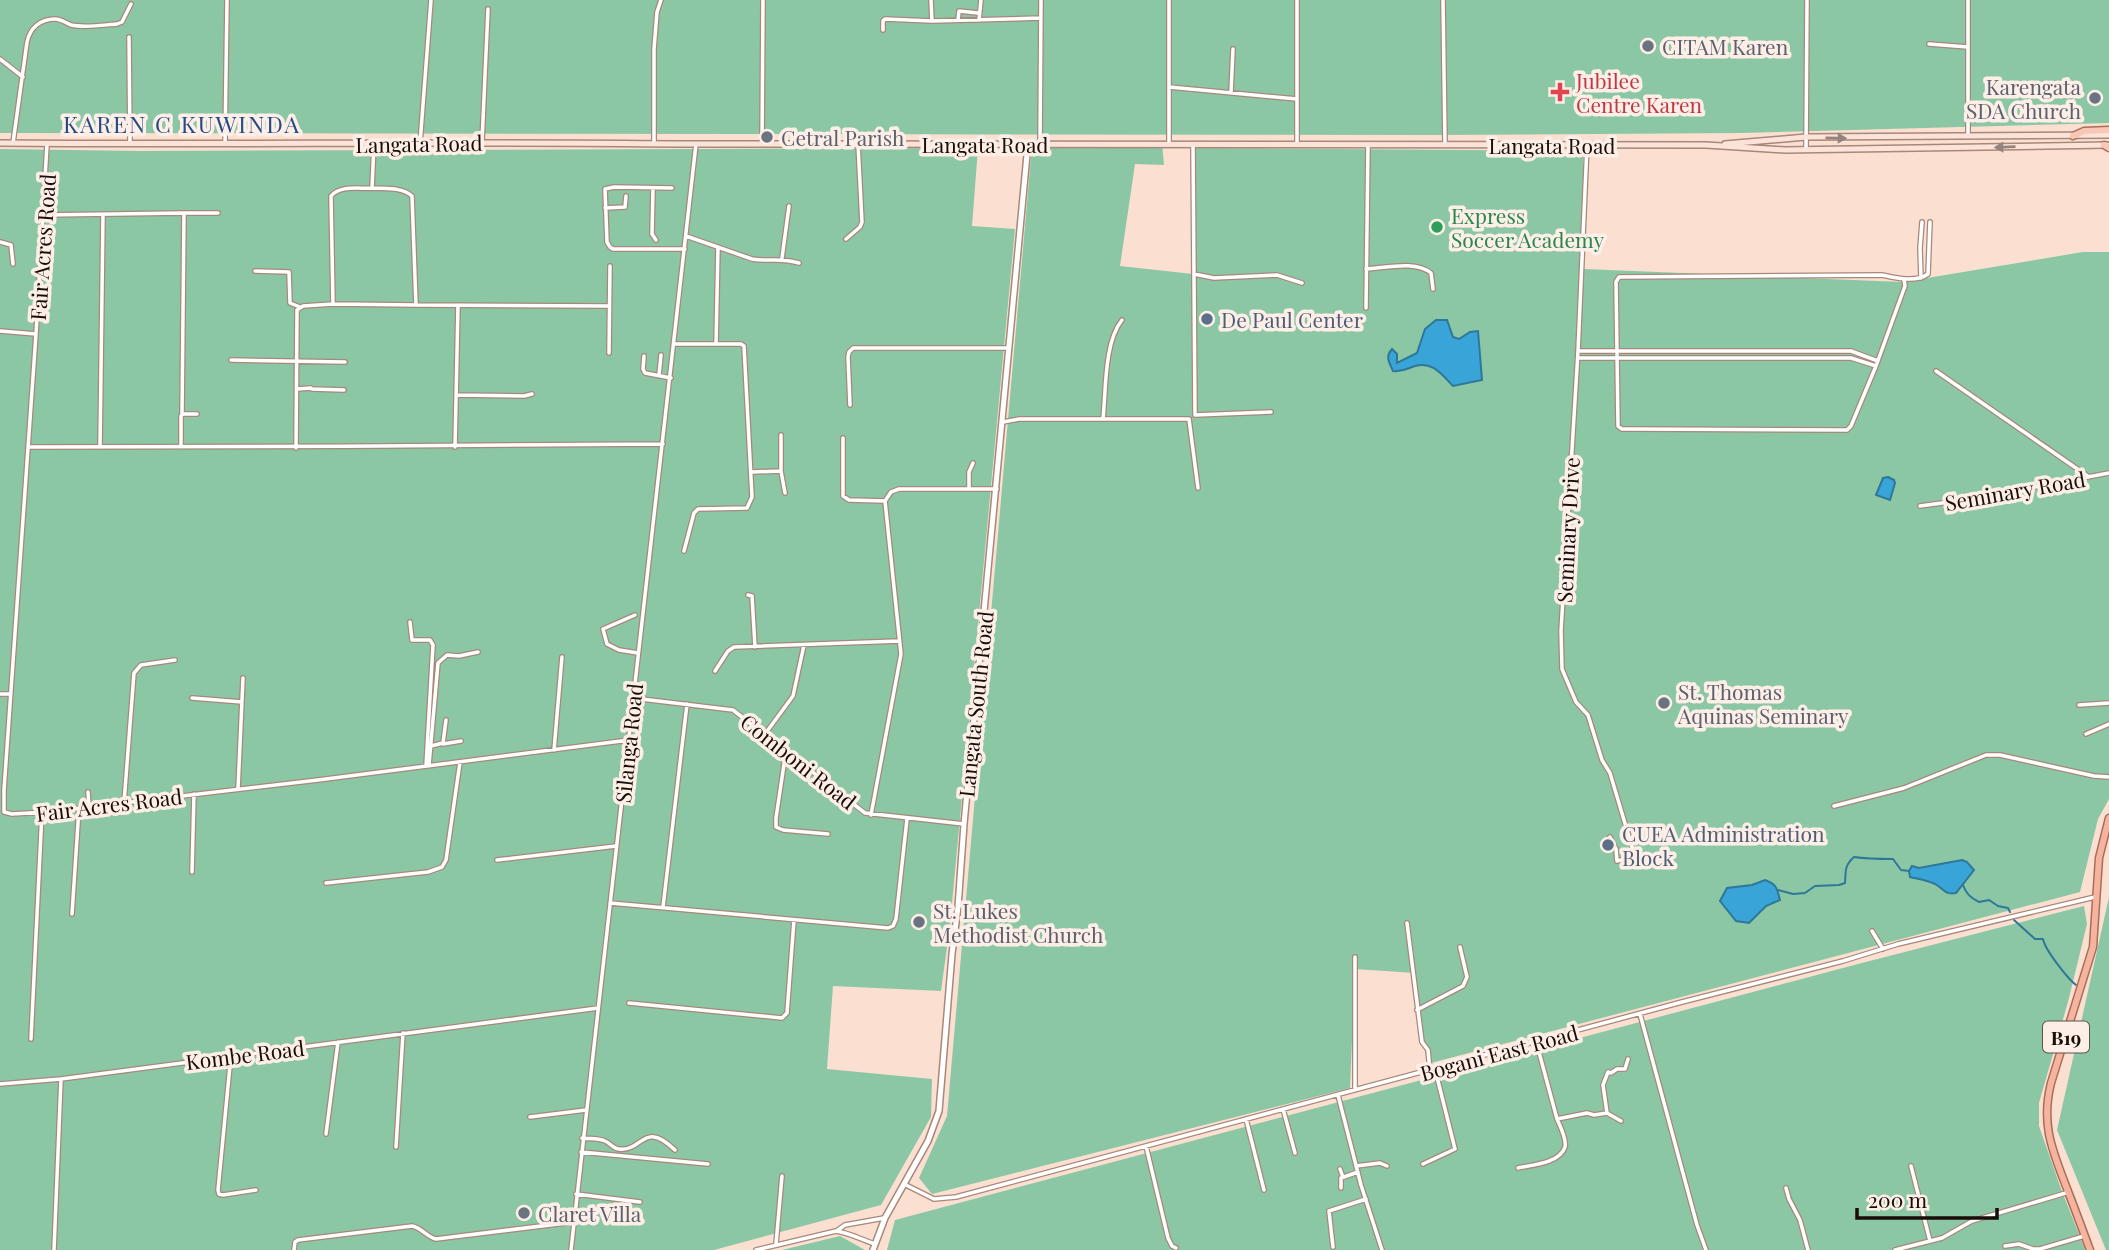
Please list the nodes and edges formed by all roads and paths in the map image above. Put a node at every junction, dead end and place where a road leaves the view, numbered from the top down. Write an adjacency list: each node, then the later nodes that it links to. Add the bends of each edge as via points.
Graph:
1 (227, 0): 40 (street)
2 (431, 0): 42 (street)
3 (661, 0): 43 (street, via 654,49)
4 (763, 0): 45 (street)
5 (931, 0): 17 (street)
6 (981, 0): 19 (street)
7 (1041, 0): 16 (street)
8 (1169, 0): 27 (street)
9 (1297, 0): 29 (street)
10 (1443, 0): 52 (street)
11 (1807, 0): 33 (street)
12 (1968, 0): 23 (street)
13 (131, 4): 26 (street, via 117,24 74,25 58,19 34,27 27,42)
14 (488, 9): 34 (street)
15 (978, 13): 18 (street, via 960,11)
16 (1041, 18): 19 (street); 48 (street)
17 (932, 20): 18 (street); 20 (street, via 885,19)
18 (958, 20): 19 (street)
19 (979, 20)
20 (883, 30)
21 (130, 37): 39 (street)
22 (1929, 44): 23 (street)
23 (1968, 47): 31 (street)
24 (1233, 49): 28 (street)
25 (0, 59): 26 (street)
26 (23, 77): 37 (street)
27 (1169, 87): 28 (street); 36 (street)
28 (1231, 92): 29 (street)
29 (1297, 99): 50 (street)
30 (2109, 133): 32 (main road, via 2084,131)
31 (1968, 136): 32 (main road, Langata Road); 33 (main road, Langata Road, one-way to 31)
32 (2073, 136)
33 (1807, 137): 54 (main road, Langata Road); 56 (street)
34 (482, 142): 42 (main road, Langata Road); 43 (main road, Langata Road)
35 (0, 143): 37 (main road, Langata Road)
36 (1169, 143): 48 (main road, Langata Road); 49 (main road, Langata Road)
37 (13, 144): 38 (main road, Langata Road)
38 (47, 144): 39 (main road, Langata Road); 65 (street, Fair Acres Road)
39 (130, 144): 40 (main road, Langata Road)
40 (225, 144): 41 (main road, Langata Road)
41 (374, 144): 42 (main road, Langata Road); 59 (street)
42 (420, 144)
43 (654, 144): 44 (main road, Langata Road)
44 (696, 144): 45 (main road, Langata Road); 69 (street, Silanga Road)
45 (762, 144): 46 (main road, Langata Road)
46 (858, 144): 47 (main road, Langata Road); 70 (street, via 862,222)
47 (1028, 144): 48 (main road, Langata Road); 97 (street, Langata South Road)
48 (1040, 144)
49 (1193, 144): 50 (main road, Langata Road); 81 (street)
50 (1297, 144): 51 (main road, Langata Road)
51 (1368, 144): 52 (main road, Langata Road); 79 (street)
52 (1445, 144): 53 (main road, Langata Road)
53 (1587, 145): 54 (main road, Langata Road); 98 (street, Seminary Drive)
54 (1719, 145): 56 (main road, Langata Road)
55 (2107, 146): 56 (main road, Langata Road, one-way to 56)
56 (1806, 149)
57 (653, 187): 58 (street); 62 (street, via 609,187 604,192); 71 (street, via 652,234)
58 (672, 187)
59 (372, 188): 86 (street, via 340,189 331,196); 87 (street, via 412,196)
60 (626, 196): 62 (street, via 625,208)
61 (789, 206): 75 (street)
62 (605, 208): 74 (street, via 611,248)
63 (184, 213): 64 (street); 66 (street); 119 (street)
64 (218, 213)
65 (44, 215): 66 (street); 94 (street, Fair Acres Road)
66 (103, 215): 127 (street)
67 (1922, 222): 82 (street)
68 (1930, 222): 82 (street, via 1928,274)
69 (686, 236): 73 (street); 74 (street, Silanga Road)
70 (846, 239)
71 (656, 240)
72 (0, 242): 77 (street, via 11,245)
73 (718, 247): 75 (street, via 757,260); 96 (street)
74 (685, 249): 95 (street, Silanga Road)
75 (782, 258): 76 (street)
76 (799, 262)
77 (13, 264)
78 (610, 266): 89 (street)
79 (1366, 269): 85 (street, via 1412,265 1426,269); 91 (street)
80 (255, 271): 90 (street, via 290,272 290,303)
81 (1194, 274): 84 (street, via 1214,278 1278,275); 117 (street, via 1195,415)
82 (1921, 278): 83 (street)
83 (1904, 279): 99 (street, via 1882,275 1621,276 1616,282); 108 (street)
84 (1302, 283)
85 (1433, 289)
86 (332, 304): 87 (street); 90 (street)
87 (416, 305): 88 (street)
88 (458, 305): 89 (street); 115 (street)
89 (608, 306): 100 (street)
90 (300, 307): 106 (street)
91 (1366, 309)
92 (1122, 320): 120 (street, via 1113,334)
93 (0, 331): 94 (street)
94 (36, 334): 126 (street, Fair Acres Road)
95 (675, 344): 96 (street); 111 (street, Silanga Road)
96 (716, 344): 132 (street, via 741,344 745,349)
97 (1008, 348): 116 (street, via 853,348 848,357); 121 (street, Langata South Road)
98 (1578, 351): 99 (street); 104 (street, Seminary Drive)
99 (1617, 351): 103 (street); 108 (street, via 1850,351)
100 (609, 353)
101 (661, 355): 110 (street)
102 (644, 356): 110 (street, via 644,372)
103 (1617, 357): 104 (street); 108 (street, via 1851,358); 108 (street, via 1617,424 1622,429 1847,430)
104 (1577, 358): 189 (street, Seminary Drive, via 1562,669 1576,702 1588,715 1635,857 1617,861)
105 (231, 360): 106 (street)
106 (296, 360): 107 (street); 112 (street)
107 (345, 362)
108 (1877, 363)
109 (1936, 371): 134 (street)
110 (659, 375): 111 (street)
111 (671, 378): 124 (street, Silanga Road)
112 (297, 389): 113 (street); 129 (street)
113 (344, 390)
114 (532, 394): 115 (street)
115 (456, 395): 128 (street)
116 (850, 405)
117 (1272, 412)
118 (197, 414): 119 (street)
119 (182, 415): 125 (street)
120 (1103, 419): 121 (street); 135 (street, via 1189,419)
121 (1003, 422): 137 (street, Langata South Road)
122 (781, 435): 131 (street)
123 (844, 438): 139 (street, via 843,496)
124 (663, 444): 128 (street); 149 (street, Silanga Road)
125 (181, 446): 127 (street); 129 (street)
126 (28, 447): 127 (street); 155 (street, Fair Acres Road)
127 (100, 447)
128 (455, 447): 129 (street)
129 (296, 448)
130 (973, 463): 136 (street)
131 (781, 471): 132 (street); 138 (street)
132 (752, 472): 141 (street, via 747,508 698,509)
133 (2109, 473): 134 (street, Seminary Road)
134 (2089, 477): 140 (street, Seminary Road)
135 (1198, 488)
136 (969, 489): 137 (street); 139 (street, via 899,489)
137 (997, 489): 187 (street, Langata South Road)
138 (785, 493)
139 (885, 501): 145 (street)
140 (1920, 506)
141 (684, 551)
142 (748, 595): 147 (street, via 752,597)
143 (635, 615): 149 (street, via 603,629 607,644)
144 (410, 622): 173 (street, via 412,640 430,640 433,645)
145 (899, 641): 146 (street); 184 (street, via 901,654)
146 (804, 645): 147 (street); 165 (street, via 793,696)
147 (755, 647): 152 (street, via 729,649)
148 (478, 652): 169 (street, via 447,655 438,663)
149 (638, 653): 157 (street, Silanga Road)
150 (562, 657): 170 (street)
151 (175, 660): 178 (street, via 135,669)
152 (715, 671)
153 (243, 678): 158 (street)
154 (0, 694): 155 (street)
155 (10, 694): 182 (street, Fair Acres Road)
156 (192, 698): 158 (street)
157 (633, 698): 160 (street, Comboni Road); 166 (street, Silanga Road)
158 (243, 702): 175 (street)
159 (2109, 702): 161 (street)
160 (687, 704): 165 (street, Comboni Road, via 733,710); 196 (street)
161 (2079, 705)
162 (446, 720): 168 (street)
163 (2109, 724): 164 (street)
164 (2086, 734)
165 (765, 735): 171 (street, Comboni Road)
166 (629, 740): 170 (street, Fair Acres Road); 190 (street, Silanga Road)
167 (461, 741): 168 (street)
168 (441, 744): 169 (street)
169 (431, 746): 173 (street)
170 (554, 750): 172 (street, Fair Acres Road)
171 (786, 751): 184 (street, Comboni Road); 188 (street, via 776,827)
172 (460, 761): 173 (street, Fair Acres Road); 193 (street, via 442,867)
173 (428, 766): 175 (street, Fair Acres Road)
174 (2109, 777): 179 (street, via 1986,755 1904,788)
175 (238, 789): 177 (street, Fair Acres Road)
176 (88, 792): 180 (street)
177 (194, 794): 178 (street, Fair Acres Road); 192 (street)
178 (124, 803): 180 (street, Fair Acres Road)
179 (1834, 806)
180 (89, 807): 181 (street, Fair Acres Road)
181 (79, 808): 183 (street, Fair Acres Road); 197 (street)
182 (2, 810): 183 (street, Fair Acres Road)
183 (42, 812): 209 (street)
184 (871, 815): 186 (street, Comboni Road)
185 (2109, 818): 194 (highway, B19, via 2099,858)
186 (907, 819): 187 (street, Comboni Road); 198 (street, via 893,926 881,929)
187 (964, 824): 242 (street, Langata South Road, via 939,1111)
188 (828, 834)
189 (1610, 837)
190 (616, 846): 191 (street); 195 (street, Silanga Road)
191 (497, 860)
192 (192, 873)
193 (326, 883)
194 (2097, 896): 202 (street, Bogani East Road); 247 (highway, B19, via 2093,947 2046,1105 2051,1145)
195 (610, 903): 196 (street); 205 (street, Silanga Road)
196 (663, 907): 198 (street)
197 (72, 914)
198 (794, 920): 204 (street, via 782,1018)
199 (1407, 923): 206 (street)
200 (1872, 932): 202 (street)
201 (1460, 947): 206 (street, via 1467,977 1463,986)
202 (1883, 949): 207 (street, Bogani East Road)
203 (1355, 957): 217 (street)
204 (629, 1003)
205 (598, 1008): 208 (street, Kombe Road); 220 (street, Silanga Road)
206 (1417, 1010): 214 (street, via 1422,1043)
207 (1640, 1014): 210 (street, Bogani East Road); 267 (street)
208 (403, 1033): 211 (street, Kombe Road); 229 (street)
209 (31, 1039)
210 (1536, 1041): 214 (street, Bogani East Road); 224 (street)
211 (338, 1042): 212 (street, Kombe Road); 226 (street)
212 (231, 1055): 215 (street, Kombe Road); 245 (street, via 219,1194)
213 (1628, 1059): 221 (street, via 1625,1069 1608,1072 1605,1077)
214 (1433, 1070): 217 (street, Bogani East Road); 234 (street, via 1455,1149)
215 (61, 1079): 216 (street, Kombe Road); 262 (street)
216 (0, 1084)
217 (1355, 1090): 218 (street, Bogani East Road)
218 (1338, 1095): 219 (street, Bogani East Road); 239 (street)
219 (1283, 1109): 223 (street, Bogani East Road); 232 (street)
220 (586, 1110): 222 (street); 227 (street, Silanga Road)
221 (1607, 1112): 224 (street); 225 (street)
222 (530, 1117)
223 (1246, 1119): 228 (street, Bogani East Road); 246 (street)
224 (1557, 1119): 238 (street, via 1564,1149 1549,1161)
225 (1621, 1121)
226 (326, 1134)
227 (583, 1138): 230 (street, via 609,1142 622,1150 653,1137); 231 (street, Silanga Road)
228 (1146, 1146): 242 (street, Bogani East Road, via 947,1199 929,1197); 261 (street, via 1168,1238)
229 (396, 1147)
230 (675, 1150)
231 (581, 1152): 233 (street); 248 (street, Silanga Road)
232 (1296, 1153)
233 (708, 1164)
234 (1423, 1164)
235 (1387, 1166): 239 (street, via 1380,1163)
236 (1911, 1166): 255 (street)
237 (1340, 1168): 241 (street)
238 (1518, 1168)
239 (1357, 1169): 241 (street); 249 (street)
240 (782, 1176): 256 (street)
241 (1343, 1177): 243 (street)
242 (904, 1184): 251 (street, Langata South Road)
243 (1342, 1188)
244 (1786, 1188): 268 (street)
245 (256, 1190)
246 (1264, 1190)
247 (2069, 1192): 254 (highway, B19); 255 (street, via 1972,1221)
248 (576, 1194): 250 (street); 252 (street, Silanga Road)
249 (1366, 1199): 260 (street, via 1329,1210); 266 (street)
250 (640, 1202)
251 (885, 1218): 253 (street); 259 (street, Langata South Road)
252 (574, 1222): 263 (street, via 436,1239 412,1226 298,1240); 264 (street, Silanga Road)
253 (836, 1231): 256 (street); 259 (street)
254 (2084, 1236): 258 (street, via 2040,1249); 271 (highway, B19)
255 (1930, 1241): 257 (street)
256 (776, 1244): 265 (street)
257 (1918, 1244): 269 (street); 270 (street)
258 (2005, 1246)
259 (874, 1247)
260 (1334, 1247)
261 (1176, 1248)
262 (54, 1250)
263 (294, 1250)
264 (571, 1250)
265 (756, 1250)
266 (1382, 1250)
267 (1706, 1250)
268 (1808, 1250)
269 (1895, 1250)
270 (1920, 1250)
271 (2090, 1250)

